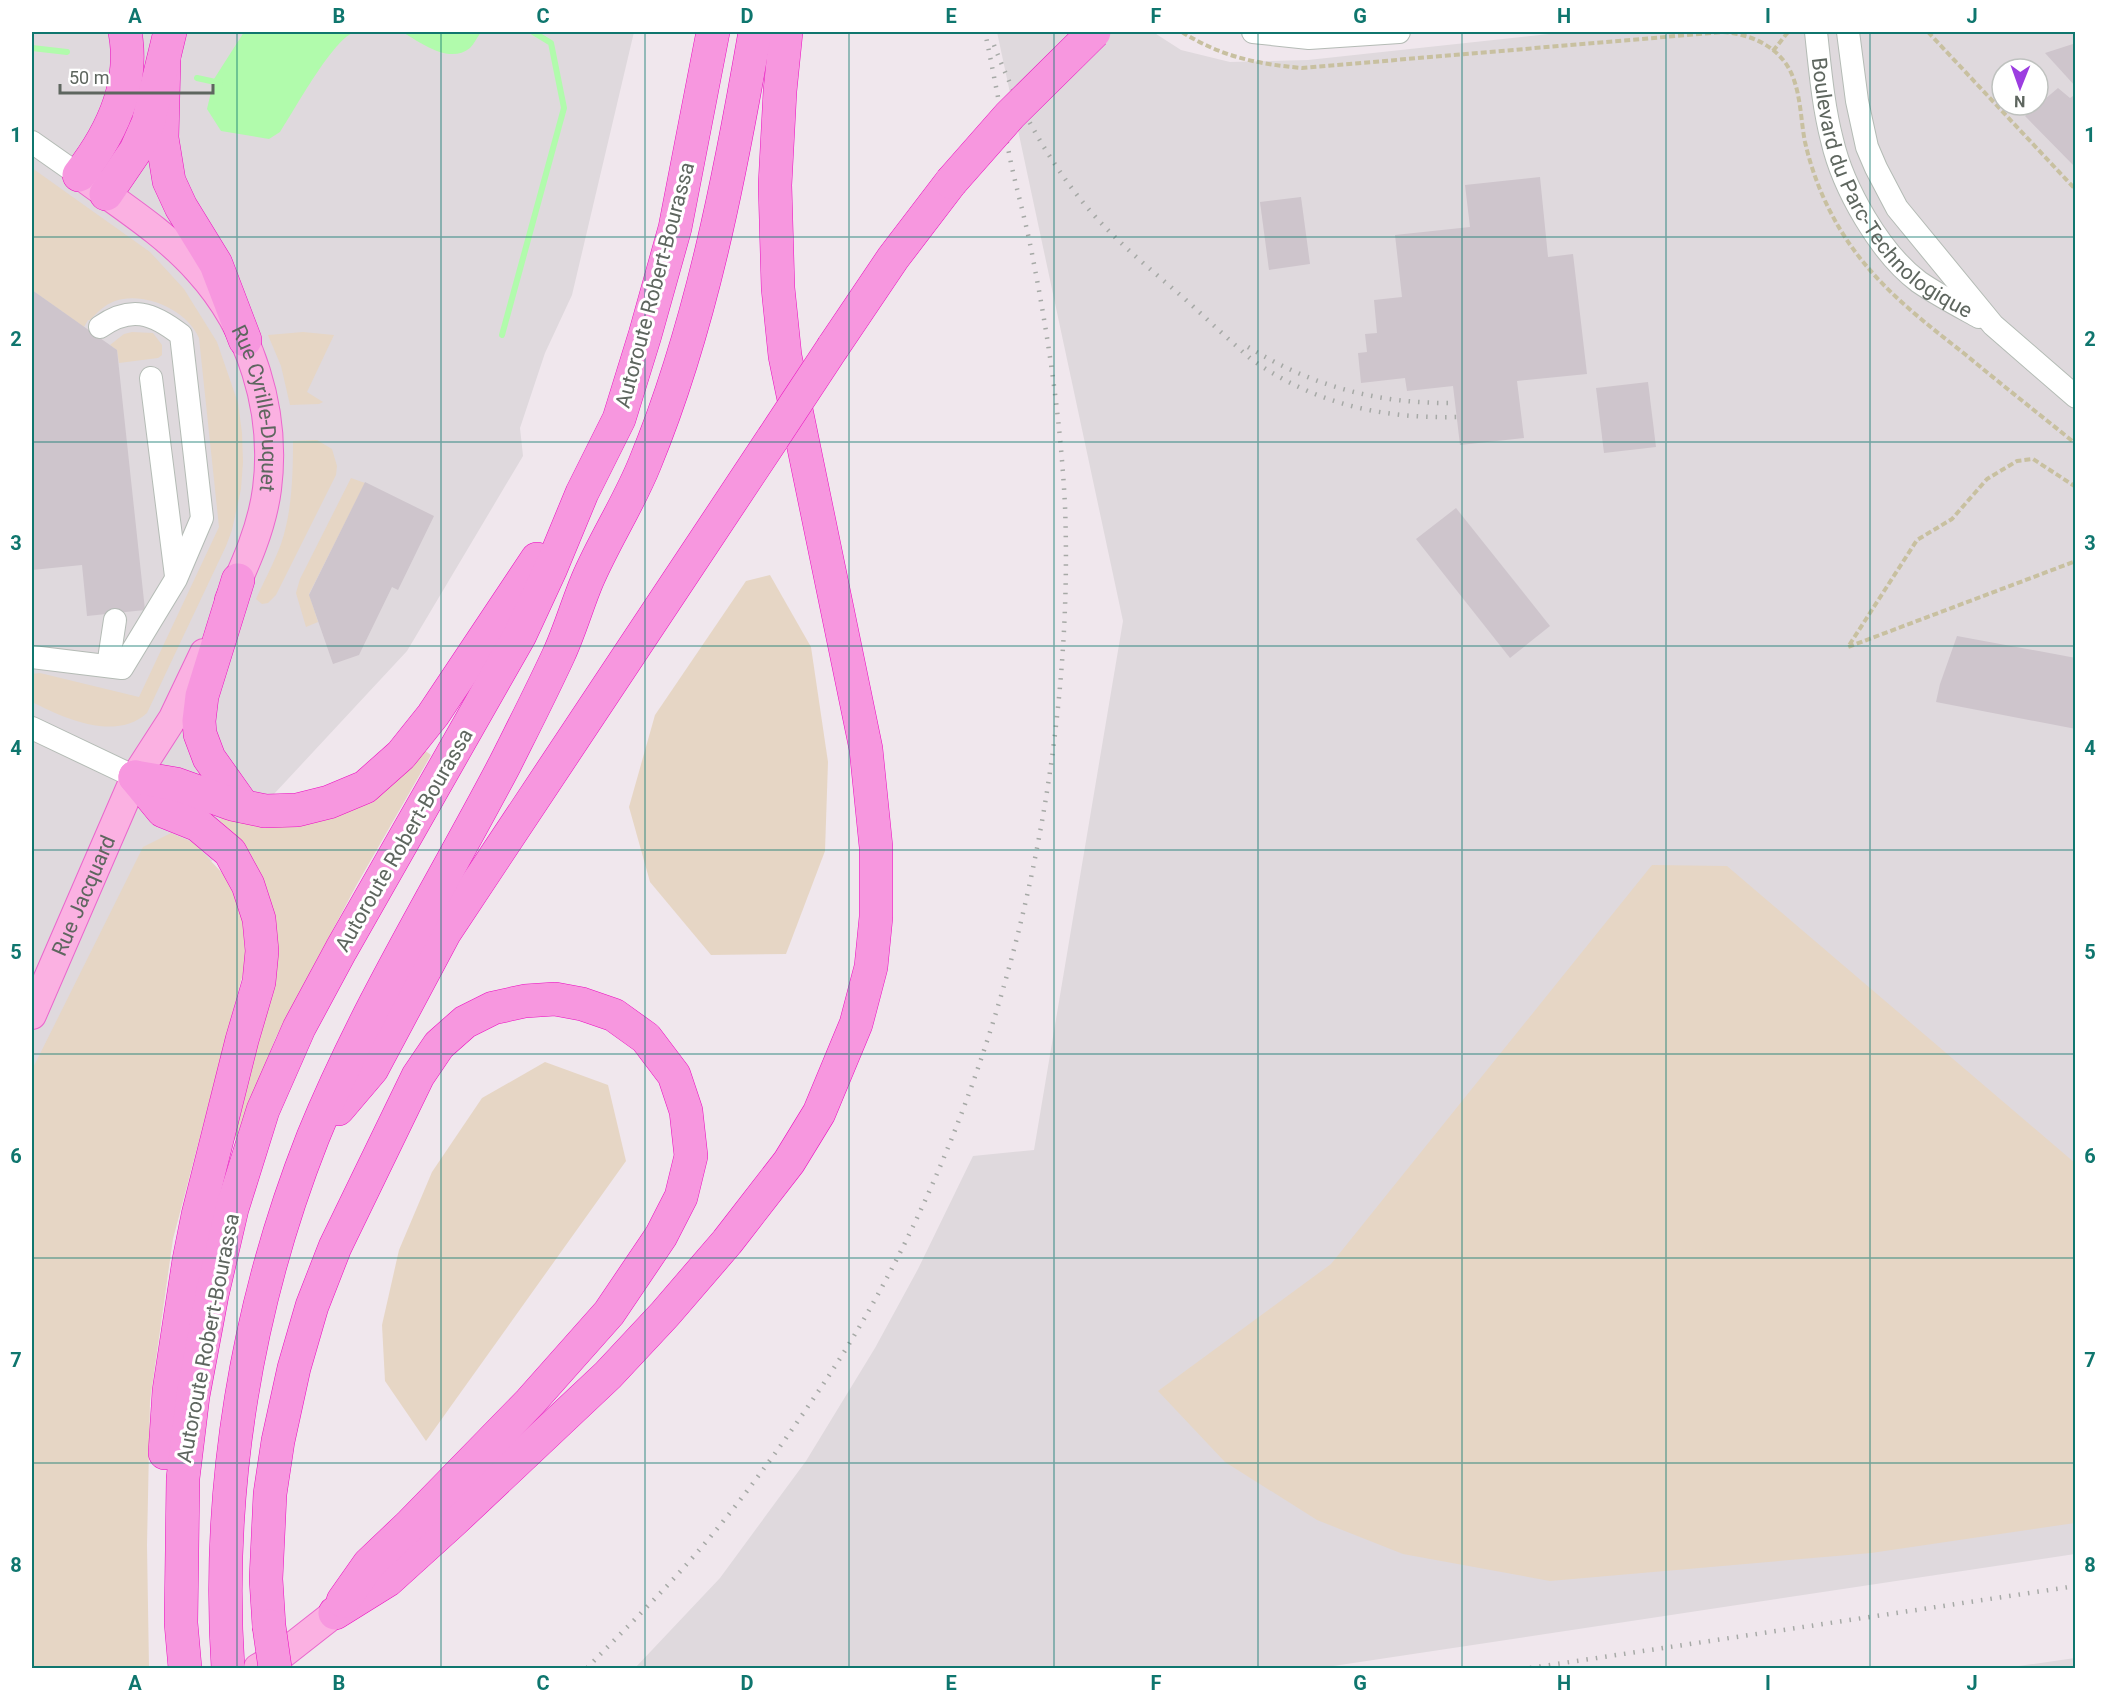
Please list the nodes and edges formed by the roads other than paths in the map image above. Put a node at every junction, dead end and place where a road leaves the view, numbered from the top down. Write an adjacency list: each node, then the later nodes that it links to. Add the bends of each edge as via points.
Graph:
1 (125, 32): 12 (highway, via 126,75 117,110)
2 (713, 32): 19 (highway, Autoroute Robert-Bourassa, via 675,228 645,335 619,419)
3 (755, 32): 29 (highway, Autoroute Robert-Bourassa, via 709,262 681,362 645,464 588,579 560,653 381,991)
4 (786, 32): 30 (highway, via 775,185 784,356 866,749 876,847 871,967 856,1024 819,1113 789,1162 665,1314 608,1375 388,1580)
5 (1094, 32): 29 (highway, bridge, via 1017,108 951,182 893,258 451,922 372,1069)
6 (1253, 32): 7 (street, via 1309,38)
7 (1399, 32)
8 (1816, 32): 14 (street, Boulevard du Parc-Technologique, via 1832,141 1846,181 1867,219 1894,257 1920,282)
9 (1848, 32): 14 (street, Boulevard du Parc-Technologique, via 1862,126 1876,168 1911,227)
10 (167, 45): 13 (highway, via 148,123 136,150); 16 (highway, via 162,138 169,182 216,264)
11 (32, 142): 12 (street, Rue Cyrille-Duquet)
12 (79, 175): 13 (main road, Rue Cyrille-Duquet)
13 (106, 194): 16 (main road, Rue Cyrille-Duquet, via 196,267 224,301)
14 (1993, 326): 18 (street, Boulevard du Parc-Technologique)
15 (100, 327): 20 (street, via 112,318 141,312 166,323 181,336 202,518)
16 (245, 340): 21 (main road, Rue Cyrille-Duquet, via 263,404 269,446 267,490 256,536)
17 (152, 378): 20 (street)
18 (2076, 397)
19 (582, 493): 27 (highway, via 433,715 401,755 365,787 330,802 297,810 265,811); 31 (highway, Autoroute Robert-Bourassa, via 519,635 341,950 263,1110 232,1209 193,1396)
20 (176, 579): 24 (street, via 122,668)
21 (238, 580): 26 (main road, Rue Cyrille-Duquet, via 173,718); 27 (highway, via 202,696 199,721 209,758)
22 (115, 620): 24 (street)
23 (32, 657): 24 (street)
24 (108, 666)
25 (32, 728): 26 (street)
26 (135, 777): 27 (highway, via 176,784); 28 (main road, Rue Jacquard); 31 (highway, via 163,811 198,825 230,852 252,896 262,951 259,982 198,1215 169,1391 160,1553)
27 (243, 806)
28 (32, 1015)
29 (313, 1137): 34 (highway, Autoroute Robert-Bourassa, via 285,1220 246,1367 228,1518)
30 (335, 1612): 35 (main road, via 284,1653); 36 (highway, bridge, via 369,1564 530,1402 609,1313 661,1236 681,1197 691,1156 686,1111 674,1075 646,1038 614,1015 555,999 493,1008 456,1030 418,1076 335,1247 294,1368 270,1494 266,1578)
31 (171, 1623): 32 (highway); 33 (highway, Autoroute Robert-Bourassa)
32 (165, 1668)
33 (185, 1668)
34 (228, 1668)
35 (258, 1668)
36 (275, 1668)

